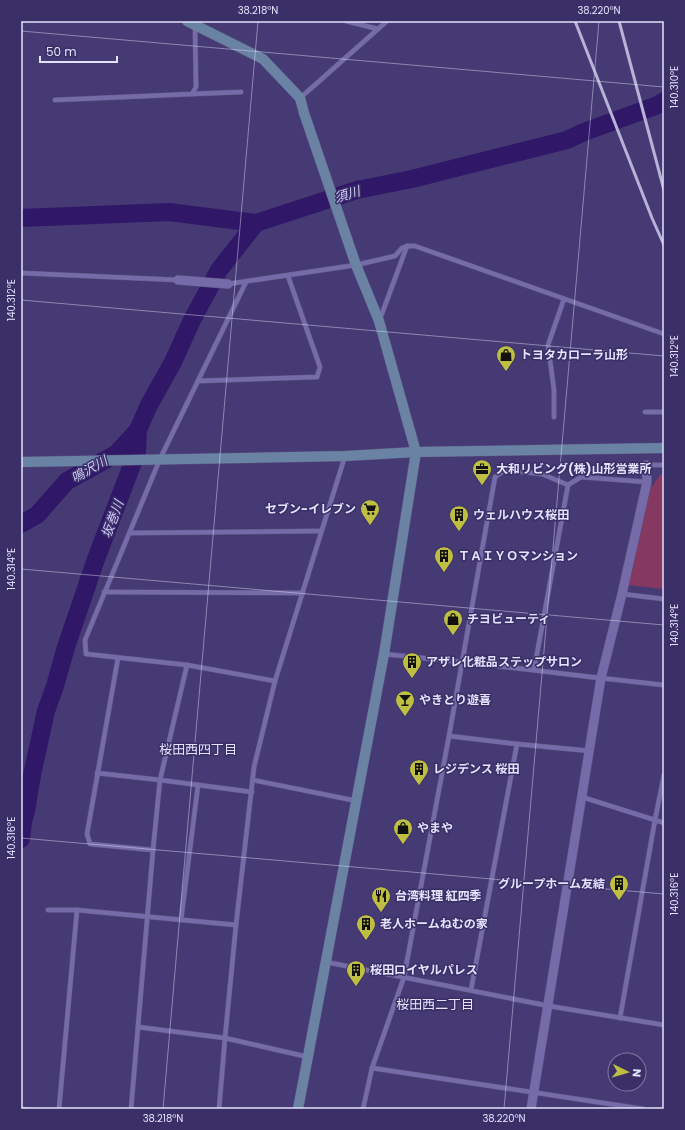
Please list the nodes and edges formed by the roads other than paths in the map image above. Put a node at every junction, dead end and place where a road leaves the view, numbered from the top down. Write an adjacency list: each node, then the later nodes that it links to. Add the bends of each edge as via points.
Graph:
1 (346, 21): 4 (lane)
2 (387, 21): 4 (lane)
3 (191, 23): 6 (lane, via 196,87); 7 (street, via 263,59)
4 (378, 29): 7 (lane)
5 (241, 92): 6 (lane)
6 (192, 94): 8 (lane)
7 (300, 98): 10 (street)
8 (55, 100)
9 (407, 246): 10 (lane, via 395,256); 16 (lane, via 415,246); 17 (lane)
10 (356, 265): 12 (lane); 17 (street)
11 (21, 273): 13 (lane)
12 (288, 276): 14 (lane); 19 (lane, via 320,367 317,377)
13 (178, 280): 15 (street)
14 (246, 282): 15 (lane); 19 (lane)
15 (228, 284)
16 (564, 299): 18 (lane); 22 (lane, via 548,345 554,390)
17 (379, 321): 24 (street)
18 (664, 334)
19 (198, 381): 26 (lane)
20 (645, 412): 21 (lane)
21 (664, 412)
22 (554, 417)
23 (664, 448): 24 (street)
24 (416, 452): 25 (street); 38 (street)
25 (345, 456): 26 (street); 32 (lane)
26 (160, 459): 27 (street); 33 (lane)
27 (21, 462)
28 (646, 465): 29 (lane); 30 (street)
29 (664, 465)
30 (646, 482): 31 (lane, via 581,477); 36 (street)
31 (568, 485): 40 (lane, via 542,474 505,470 495,477); 42 (lane)
32 (321, 532): 33 (lane); 35 (lane)
33 (130, 534): 34 (lane)
34 (104, 592): 35 (lane); 39 (lane, via 85,640 86,654)
35 (303, 593): 44 (lane)
36 (622, 594): 37 (lane); 43 (street)
37 (664, 598)
38 (384, 654): 40 (lane); 56 (street)
39 (118, 658): 41 (lane); 49 (lane)
40 (462, 661): 42 (lane); 46 (lane)
41 (187, 665): 44 (lane); 51 (lane)
42 (534, 670): 43 (lane)
43 (601, 678): 45 (lane); 48 (street)
44 (275, 681): 52 (lane)
45 (664, 685)
46 (449, 736): 47 (lane); 66 (lane)
47 (517, 744): 48 (lane); 67 (lane)
48 (590, 751): 55 (street)
49 (98, 773): 51 (lane); 59 (lane, via 87,834 90,844)
50 (664, 775): 57 (lane)
51 (160, 780): 53 (lane); 59 (lane)
52 (253, 780): 54 (lane); 56 (lane)
53 (198, 785): 54 (lane); 63 (lane)
54 (252, 792): 64 (lane)
55 (582, 797): 57 (lane); 68 (street)
56 (357, 801): 65 (street)
57 (655, 820): 58 (lane); 69 (lane)
58 (664, 823)
59 (153, 850): 62 (lane)
60 (48, 910): 61 (lane)
61 (77, 910): 62 (lane); 77 (lane)
62 (148, 916): 63 (lane); 71 (lane)
63 (181, 920): 64 (lane)
64 (236, 925): 72 (lane)
65 (326, 962): 66 (lane); 73 (street)
66 (404, 977): 67 (lane); 74 (lane)
67 (471, 990): 68 (lane)
68 (548, 1006): 69 (lane); 75 (street)
69 (620, 1018): 70 (lane)
70 (664, 1025)
71 (138, 1027): 72 (lane); 78 (lane)
72 (225, 1038): 73 (lane); 79 (lane)
73 (308, 1057): 80 (street)
74 (372, 1068): 75 (lane); 81 (lane)
75 (534, 1092): 76 (lane); 82 (street)
76 (606, 1103): 83 (lane); 84 (lane)
77 (59, 1109)
78 (131, 1109)
79 (220, 1109)
80 (298, 1109)
81 (363, 1109)
82 (531, 1109)
83 (606, 1109)
84 (643, 1109)

